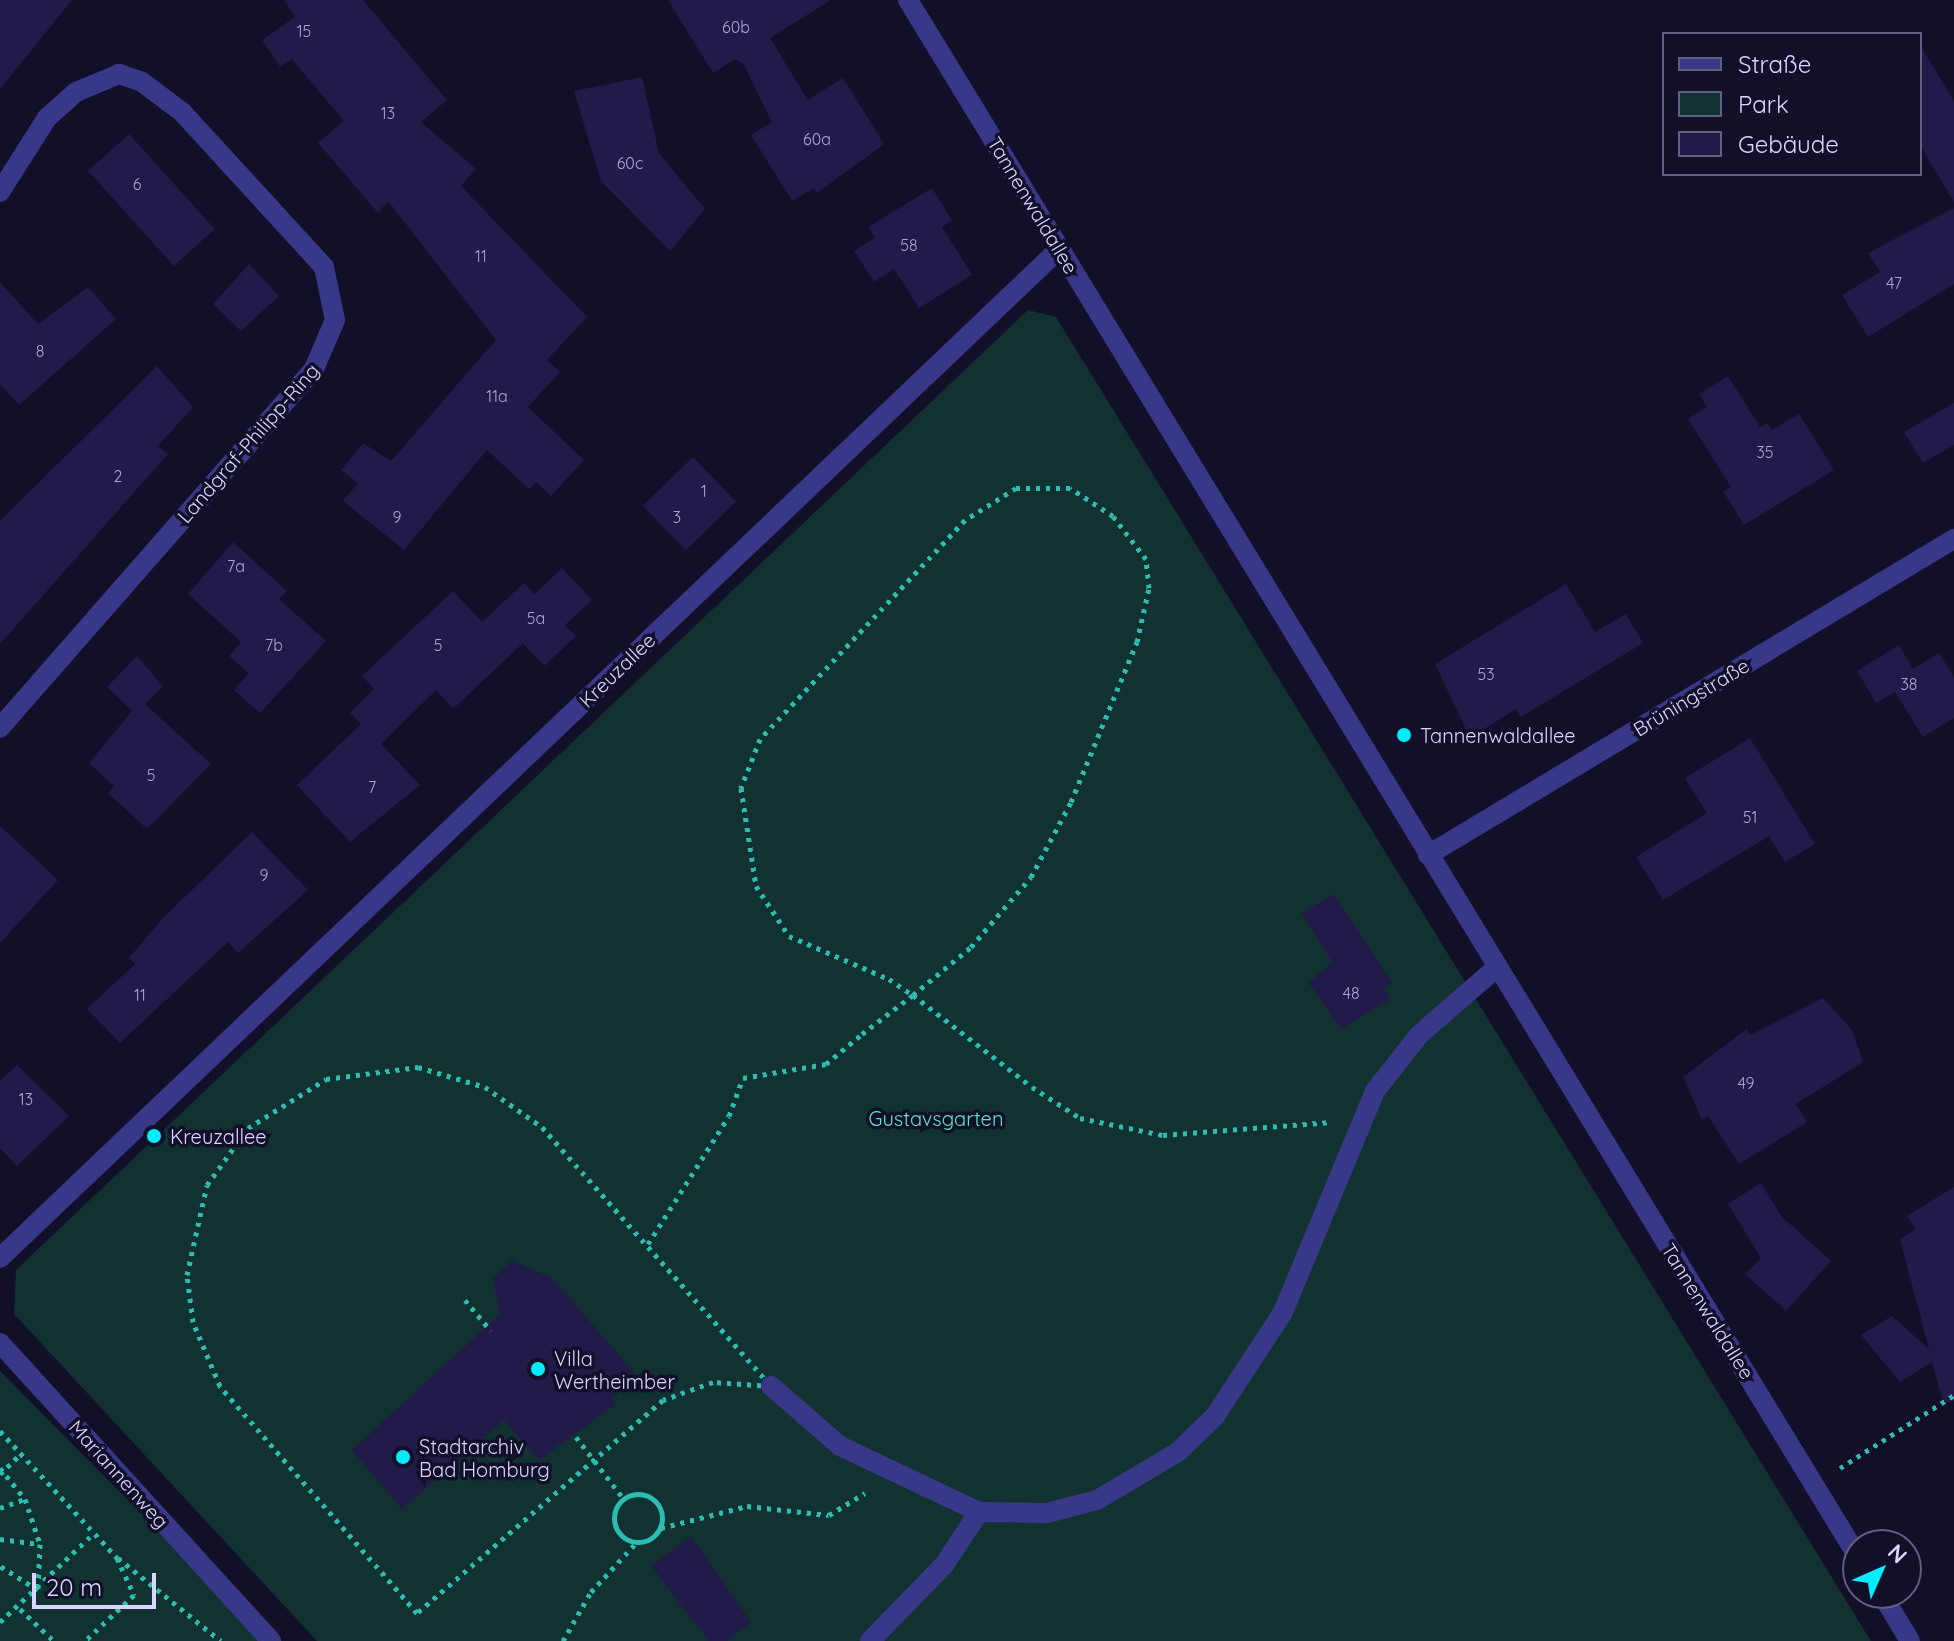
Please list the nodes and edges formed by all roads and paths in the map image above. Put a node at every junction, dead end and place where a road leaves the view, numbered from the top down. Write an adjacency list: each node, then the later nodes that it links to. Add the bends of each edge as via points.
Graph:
1 (908, 0): 3 (street, Tannenwaldallee)
2 (0, 192): 5 (street, Landgraf-Philipp-Ring, via 47,118 76,92 119,74 142,82 182,112 324,267 335,320 314,369)
3 (1059, 249): 6 (street, Tannenwaldallee); 11 (street, Kreuzallee)
4 (1954, 539): 6 (street, Brüningstraße)
5 (0, 728)
6 (1428, 855): 7 (street, Tannenwaldallee)
7 (1496, 968): 9 (street, via 1419,1035 1375,1091); 23 (street, Tannenwaldallee)
8 (913, 995): 8 (path, via 971,947 1031,877 1108,723 1137,642 1149,588 1146,559 1113,516 1070,488 1016,488 965,520 748,757 741,788 746,848 773,915 789,936); 9 (path, via 1080,1118 1163,1135 1332,1122); 10 (path, via 826,1064 743,1078 729,1116)
9 (1355, 1134): 27 (street, via 1283,1312 1215,1416 1178,1452 1097,1500 1047,1513)
10 (648, 1244): 15 (path); 20 (path, via 515,1105 464,1078 395,1066 326,1079 265,1112 219,1164 192,1229 193,1322 220,1386 417,1613)
11 (0, 1258)
12 (465, 1300): 13 (path)
13 (491, 1331)
14 (0, 1343): 43 (street, Mariannenweg)
15 (771, 1386): 20 (path, via 713,1382 682,1389); 21 (street, via 803,1418)
16 (1954, 1395): 23 (path)
17 (0, 1431): 19 (path)
18 (576, 1437): 20 (path)
19 (21, 1454): 22 (path); 30 (path)
20 (594, 1460): 24 (path)
21 (886, 1470): 27 (street); 28 (path, via 829,1515 747,1506)
22 (1, 1471): 25 (path)
23 (1813, 1484): 29 (street, Tannenwaldallee)
24 (623, 1498): 28 (path, via 653,1499); 32 (path, via 615,1525)
25 (25, 1499): 26 (path); 33 (path)
26 (0, 1508)
27 (979, 1512): 45 (street, via 944,1565)
28 (661, 1528): 32 (path)
29 (1842, 1531)
30 (93, 1534): 34 (path); 36 (path)
31 (0, 1539): 33 (path)
32 (636, 1543): 44 (path, via 591,1592)
33 (40, 1544): 36 (path)
34 (117, 1558): 41 (path, via 134,1595); 42 (path)
35 (0, 1566): 36 (path)
36 (38, 1590): 37 (path)
37 (20, 1609): 39 (path); 40 (path)
38 (1891, 1609): 46 (street)
39 (0, 1622)
40 (54, 1641)
41 (85, 1641)
42 (221, 1641)
43 (271, 1641)
44 (563, 1641)
45 (870, 1641)
46 (1910, 1641)

